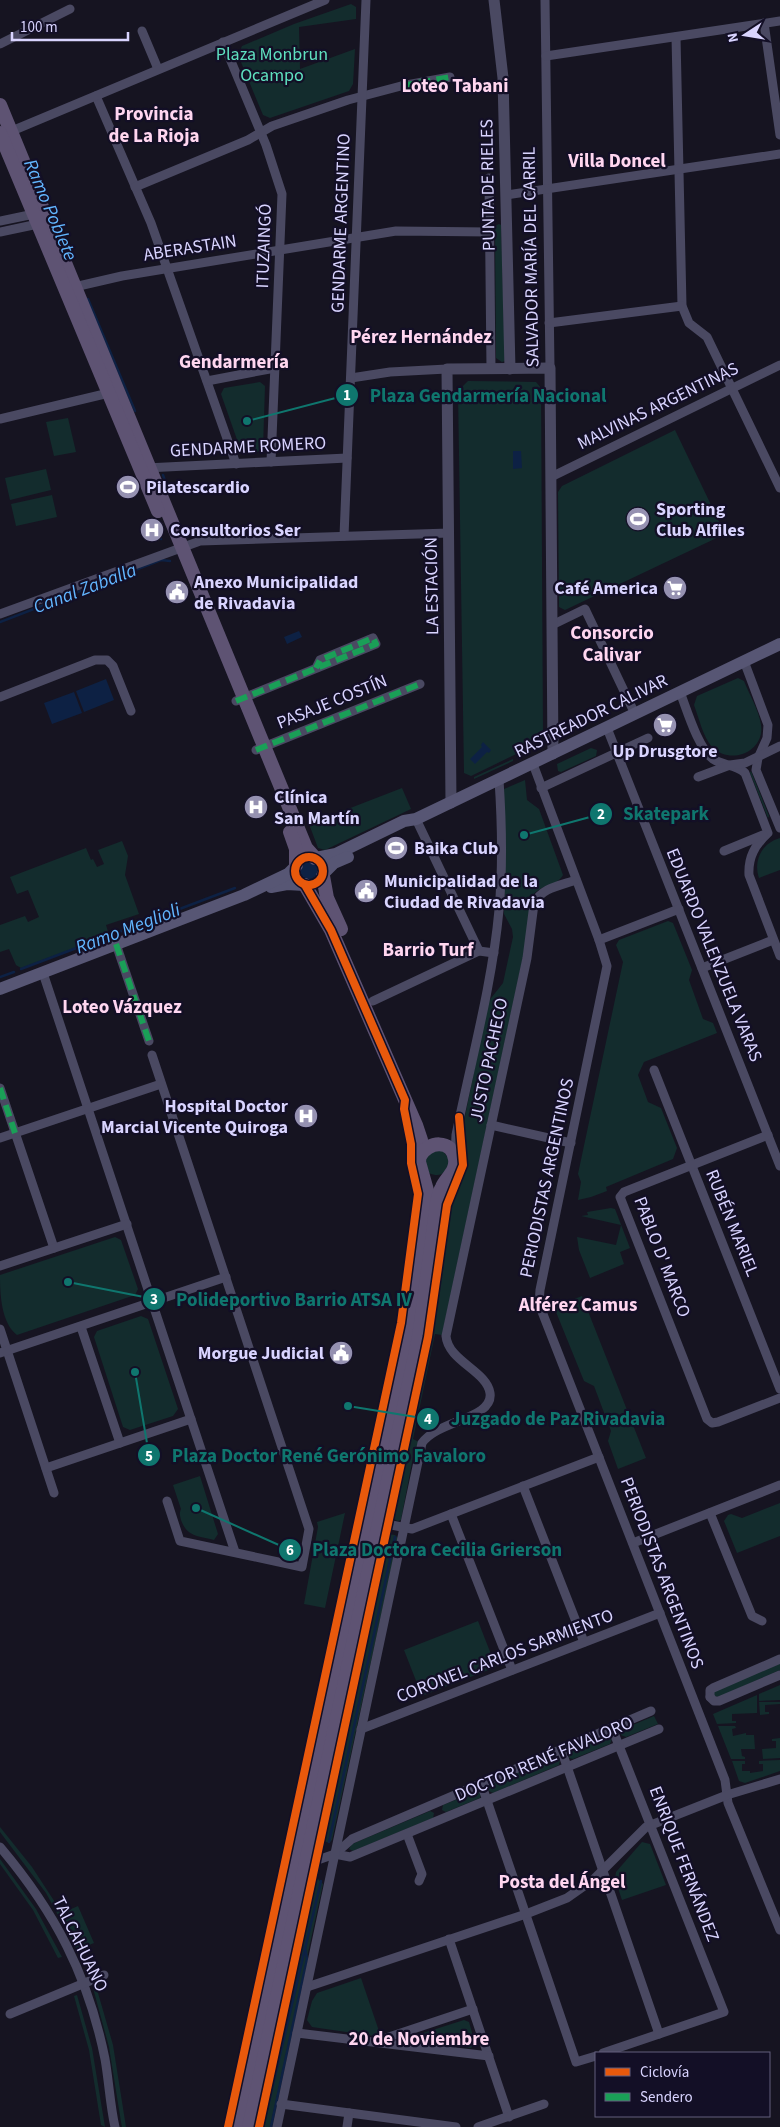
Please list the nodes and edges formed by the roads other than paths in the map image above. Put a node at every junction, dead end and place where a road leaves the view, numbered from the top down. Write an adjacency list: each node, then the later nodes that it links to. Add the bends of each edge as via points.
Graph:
1 (325, 0): 10 (street)
2 (366, 0): 16 (street, GENDARME ARGENTINO)
3 (494, 0): 26 (street, PUNTA DE RIELES, via 503,78)
4 (545, 0): 12 (street, SALVADOR MARÍA DEL CARRIL)
5 (70, 9): 11 (street)
6 (780, 21): 7 (street)
7 (764, 23): 9 (street); 20 (street)
8 (142, 31): 13 (street)
9 (676, 37): 12 (street); 22 (street)
10 (224, 42): 13 (street); 19 (street, ITUZAINGÓ)
11 (0, 44)
12 (546, 56): 25 (street, SALVADOR MARÍA DEL CARRIL)
13 (158, 69): 15 (street)
14 (450, 77): 16 (street)
15 (96, 96): 18 (street); 24 (street)
16 (362, 96): 19 (street, via 272,126); 33 (street, GENDARME ARGENTINO)
17 (0, 105): 18 (main road)
18 (4, 133): 29 (main road); 36 (main road)
19 (261, 133): 24 (street); 34 (street, ITUZAINGÓ, via 282,194)
20 (780, 135)
21 (780, 154): 22 (street)
22 (679, 169): 25 (street); 37 (street)
23 (489, 178): 27 (street)
24 (135, 187): 35 (street)
25 (548, 189): 26 (street); 38 (street, SALVADOR MARÍA DEL CARRIL)
26 (506, 196): 28 (street, PUNTA DE RIELES)
27 (489, 215): 28 (street); 32 (street)
28 (507, 215): 44 (street, PUNTA DE RIELES)
29 (36, 219): 30 (street); 31 (street); 36 (main road)
30 (0, 221)
31 (0, 232)
32 (490, 232): 33 (street, ABERASTAIN, via 396,231); 43 (street)
33 (357, 237): 34 (street, ABERASTAIN); 45 (street, GENDARME ARGENTINO)
34 (280, 250): 35 (street, ABERASTAIN); 40 (street, ITUZAINGÓ)
35 (167, 268): 36 (street, ABERASTAIN); 46 (street)
36 (70, 288): 48 (main road)
37 (682, 306): 38 (street); 47 (street, via 689,323 707,338)
38 (549, 323): 41 (street, SALVADOR MARÍA DEL CARRIL)
39 (780, 365): 47 (street, MALVINAS ARGENTINAS)
40 (275, 368): 46 (street); 51 (street, ITUZAINGÓ)
41 (550, 368): 44 (street); 54 (street, SALVADOR MARÍA DEL CARRIL)
42 (447, 369): 43 (street); 45 (street); 56 (street, LA ESTACIÓN)
43 (491, 369): 44 (street)
44 (510, 369)
45 (350, 378): 50 (street, GENDARME ARGENTINO)
46 (207, 381): 52 (street)
47 (732, 388): 54 (street, MALVINAS ARGENTINAS); 55 (street)
48 (113, 392): 49 (street); 53 (main road)
49 (0, 419)
50 (347, 458): 51 (street, GENDARME ROMERO); 57 (street, GENDARME ARGENTINO)
51 (271, 462): 52 (street, GENDARME ROMERO)
52 (236, 464): 53 (street, GENDARME ROMERO)
53 (146, 468): 58 (main road)
54 (551, 477): 60 (street, SALVADOR MARÍA DEL CARRIL)
55 (780, 488)
56 (449, 533): 57 (street); 82 (street, LA ESTACIÓN)
57 (344, 536): 58 (street, via 200,541)
58 (179, 548): 59 (street); 67 (main road)
59 (0, 614)
60 (552, 626): 69 (street, via 586,609); 75 (street, SALVADOR MARÍA DEL CARRIL)
61 (780, 644): 62 (main road, RASTREADOR CALIVAR)
62 (744, 661): 65 (main road, RASTREADOR CALIVAR); 76 (street, via 768,725 768,738)
63 (316, 668): 63 (street, via 320,660 374,638 376,644); 67 (street)
64 (420, 684): 73 (street, PASAJE COSTÍN)
65 (680, 692): 69 (main road, RASTREADOR CALIVAR); 78 (street, via 705,751 717,761)
66 (0, 697): 68 (street, via 103,659 113,666)
67 (240, 699): 73 (main road)
68 (131, 712)
69 (635, 714): 70 (main road, RASTREADOR CALIVAR)
70 (607, 728): 74 (street, EDUARDO VALENZUELA VARAS); 75 (main road, RASTREADOR CALIVAR)
71 (648, 738): 74 (street)
72 (780, 746): 76 (street)
73 (260, 748): 87 (main road, via 306,848); 88 (main road, via 295,844)
74 (617, 753): 81 (street); 93 (street, EDUARDO VALENZUELA VARAS)
75 (553, 754): 77 (main road, RASTREADOR CALIVAR)
76 (760, 754): 78 (street, via 746,763); 84 (street, via 756,770)
77 (533, 764): 80 (main road, RASTREADOR CALIVAR); 81 (street, PERIODISTAS ARGENTINOS)
78 (730, 765): 79 (street); 85 (street, via 745,773)
79 (698, 777)
80 (499, 780): 82 (main road, RASTREADOR CALIVAR); 98 (street, via 502,855)
81 (541, 788): 90 (street, PERIODISTAS ARGENTINOS)
82 (451, 802): 83 (main road, RASTREADOR CALIVAR)
83 (416, 819): 87 (main road, RASTREADOR CALIVAR, via 404,821 336,854); 89 (main road, RASTREADOR CALIVAR, via 407,828 334,864); 97 (street)
84 (780, 828): 85 (street)
85 (768, 833): 86 (street); 95 (street, via 753,850 749,871)
86 (724, 851)
87 (316, 858): 88 (main road, via 303,858); 89 (main road, via 323,866)
88 (296, 866): 91 (main road, via 297,879); 92 (main road, via 288,874)
89 (323, 874): 91 (main road, via 318,883); 103 (main road, via 330,906)
90 (576, 880): 94 (street, PERIODISTAS ARGENTINOS); 110 (street, JUSTO PACHECO, via 543,892 535,900 527,958)
91 (305, 885): 92 (main road, via 287,884); 116 (main road, via 331,930 412,1114 421,1140)
92 (244, 894): 96 (main road)
93 (679, 910): 94 (street); 100 (street, EDUARDO VALENZUELA VARAS)
94 (599, 940): 114 (street, PERIODISTAS ARGENTINOS, via 607,966)
95 (773, 940): 99 (street); 100 (street)
96 (116, 944): 101 (main road); 104 (street)
97 (479, 951): 98 (street); 103 (street)
98 (494, 953): 117 (street, via 456,1135)
99 (780, 956)
100 (702, 968): 112 (street, EDUARDO VALENZUELA VARAS)
101 (43, 973): 102 (main road); 109 (street)
102 (0, 989)
103 (373, 1001): 115 (main road, via 426,1127)
104 (149, 1041)
105 (152, 1055): 107 (street)
106 (654, 1070): 118 (street, RUBÉN MARIEL)
107 (161, 1084): 109 (street); 125 (street)
108 (0, 1088): 111 (street)
109 (89, 1108): 111 (street); 122 (street)
110 (491, 1125): 114 (street); 143 (street, JUSTO PACHECO, via 446,1336 451,1349 486,1384 490,1402 482,1412 445,1426 424,1441)
111 (15, 1133): 113 (street); 123 (street)
112 (768, 1135): 118 (street, PABLO D' MARCO); 119 (street, EDUARDO VALENZUELA VARAS)
113 (0, 1138)
114 (571, 1142): 134 (street, PERIODISTAS ARGENTINOS, via 539,1304)
115 (438, 1144): 116 (main road, via 427,1147); 117 (main road, via 449,1148)
116 (420, 1156): 120 (main road)
117 (455, 1159): 121 (main road)
118 (691, 1165): 130 (street, RUBÉN MARIEL); 131 (street, PABLO D' MARCO, via 624,1192 620,1197 710,1422 718,1422)
119 (780, 1166)
120 (422, 1173): 121 (main road, via 433,1180); 142 (main road, via 428,1194 412,1310)
121 (450, 1175): 142 (main road, via 437,1202 422,1320)
122 (127, 1224): 123 (street); 126 (street)
123 (54, 1248): 124 (street)
124 (0, 1266)
125 (226, 1277): 126 (street); 145 (street, via 309,1529 302,1567)
126 (153, 1302): 127 (street); 132 (street)
127 (81, 1327): 129 (street); 133 (street)
128 (0, 1329): 129 (street)
129 (4, 1352): 135 (street)
130 (780, 1388)
131 (780, 1398)
132 (191, 1419): 133 (street); 145 (street)
133 (120, 1443): 135 (street)
134 (599, 1457): 137 (street); 144 (street, PERIODISTAS ARGENTINOS)
135 (46, 1468): 138 (street)
136 (780, 1485): 140 (street)
137 (523, 1486): 141 (street); 148 (street)
138 (54, 1493)
139 (167, 1501): 145 (street, via 180,1541)
140 (710, 1513): 144 (street); 147 (street, via 752,1616)
141 (451, 1514): 143 (street, via 412,1529); 150 (street)
142 (374, 1521): 143 (street); 171 (main road)
143 (404, 1528): 156 (street, JUSTO PACHECO)
144 (633, 1543): 146 (street, PERIODISTAS ARGENTINOS)
145 (235, 1552)
146 (660, 1613): 148 (street, CORONEL CARLOS SARMIENTO); 153 (street, PERIODISTAS ARGENTINOS)
147 (762, 1621)
148 (584, 1642): 150 (street, CORONEL CARLOS SARMIENTO)
149 (780, 1659): 152 (street, via 713,1688)
150 (512, 1670): 156 (street, CORONEL CARLOS SARMIENTO)
151 (780, 1675): 152 (street, via 719,1701)
152 (710, 1697): 153 (street)
153 (695, 1703): 163 (street, PERIODISTAS ARGENTINOS, via 725,1780)
154 (651, 1711): 155 (street, DOCTOR RENÉ FAVALORO)
155 (612, 1728): 158 (street, ENRIQUE FERNÁNDEZ); 159 (street, DOCTOR RENÉ FAVALORO)
156 (361, 1729): 170 (street, JUSTO PACHECO)
157 (659, 1729): 158 (street, DOCTOR RENÉ FAVALORO)
158 (619, 1745): 160 (street, DOCTOR RENÉ FAVALORO); 167 (street, ENRIQUE FERNÁNDEZ)
159 (561, 1750): 160 (street); 162 (street, DOCTOR RENÉ FAVALORO)
160 (567, 1767): 164 (street, DOCTOR RENÉ FAVALORO); 172 (street)
161 (780, 1779): 163 (street)
162 (481, 1783): 164 (street); 165 (street, DOCTOR RENÉ FAVALORO)
163 (728, 1796): 167 (street); 175 (street, PERIODISTAS ARGENTINOS)
164 (487, 1800): 166 (street, DOCTOR RENÉ FAVALORO); 174 (street)
165 (436, 1802): 166 (street); 170 (street, DOCTOR RENÉ FAVALORO, via 352,1839)
166 (442, 1819): 168 (street, DOCTOR RENÉ FAVALORO)
167 (651, 1825): 172 (street); 183 (street, ENRIQUE FERNÁNDEZ, via 724,2012)
168 (407, 1834): 170 (street, DOCTOR RENÉ FAVALORO, via 350,1857); 173 (street, via 422,1874)
169 (0, 1847): 178 (street, TALCAHUANO, via 40,1897 64,1938)
170 (335, 1854): 171 (street); 179 (street, JUSTO PACHECO)
171 (300, 1863): 193 (main road); 194 (main road)
172 (602, 1870): 174 (street, via 577,1893); 183 (street)
173 (419, 1881)
174 (526, 1914): 176 (street); 187 (street, via 576,2062)
175 (780, 1930)
176 (449, 1939): 179 (street); 180 (street)
177 (104, 1974): 178 (street)
178 (84, 1983): 181 (street); 192 (street, TALCAHUANO, via 105,2061)
179 (306, 1987): 182 (street, JUSTO PACHECO)
180 (473, 2009): 184 (street); 186 (street)
181 (10, 2014)
182 (297, 2033): 184 (street); 188 (street, JUSTO PACHECO)
183 (659, 2034): 185 (street)
184 (374, 2042): 186 (street)
185 (606, 2052)
186 (489, 2056): 191 (street)
187 (595, 2056)
188 (281, 2104): 190 (street); 195 (street, JUSTO PACHECO)
189 (544, 2104): 191 (street)
190 (349, 2113): 196 (street); 197 (street)
191 (509, 2117): 198 (street)
192 (115, 2127)
193 (238, 2127)
194 (249, 2127)
195 (277, 2127)
196 (347, 2127)
197 (456, 2127)
198 (478, 2127)

